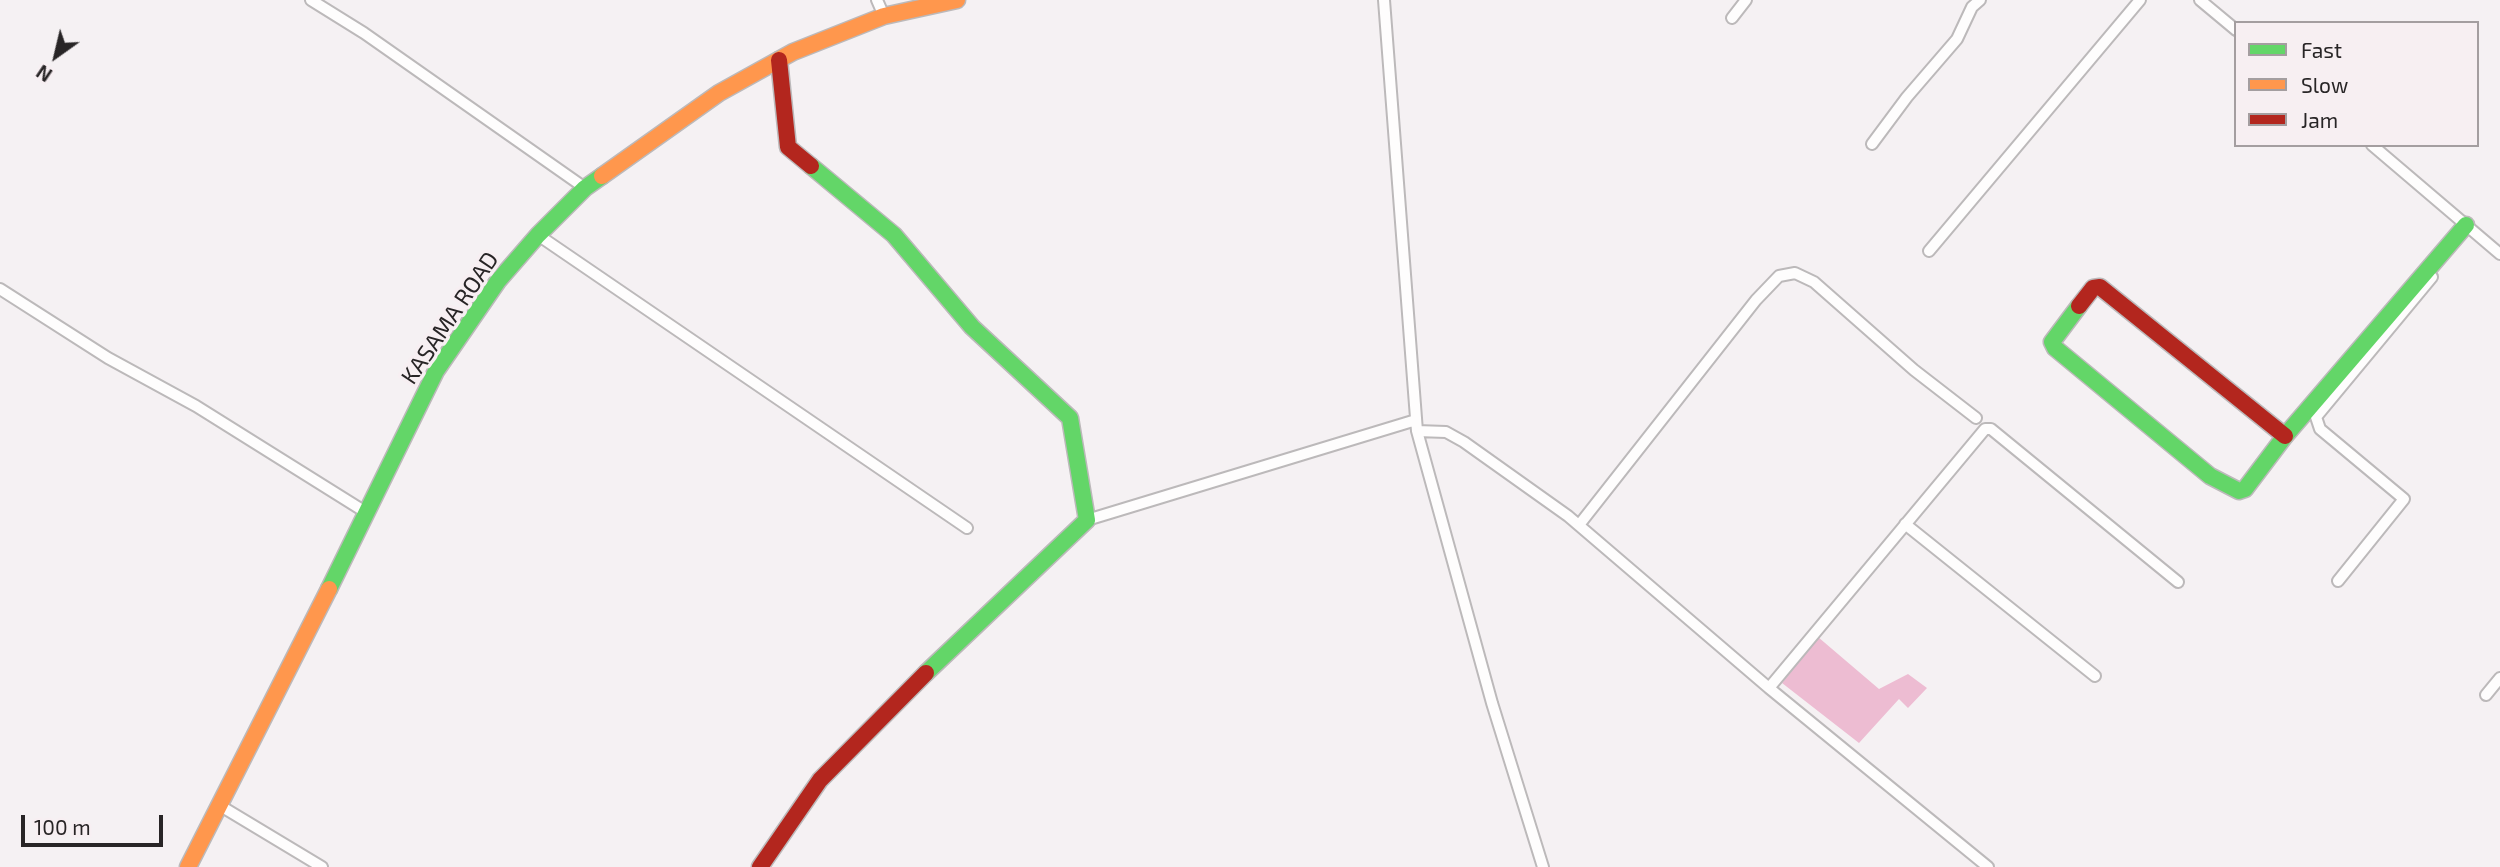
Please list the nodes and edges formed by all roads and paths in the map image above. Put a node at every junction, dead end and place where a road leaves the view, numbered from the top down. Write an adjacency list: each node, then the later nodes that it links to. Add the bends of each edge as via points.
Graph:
1 (311, 0): 15 (street)
2 (877, 0): 9 (street)
3 (957, 0): 9 (street, KASAMA ROAD)
4 (1384, 0): 22 (street)
5 (1746, 0): 10 (street)
6 (1980, 0): 13 (street, via 1957,39)
7 (2140, 0): 18 (street)
8 (2200, 0): 11 (street)
9 (884, 16): 12 (street, KASAMA ROAD)
10 (1732, 18)
11 (2234, 28)
12 (779, 60): 15 (street, KASAMA ROAD, via 719,93); 25 (street, via 788,147 894,235 972,327 1070,418)
13 (1872, 144)
14 (2374, 147): 16 (street)
15 (585, 188): 17 (street, KASAMA ROAD)
16 (2468, 227): 19 (street); 23 (street); 29 (street, via 2316,417 2320,429 2404,499)
17 (538, 235): 24 (street, KASAMA ROAD, via 498,281 436,370); 28 (street)
18 (1929, 251)
19 (2500, 254)
20 (0, 289): 24 (street)
21 (1976, 418): 27 (street, via 1814,282 1795,273 1779,276)
22 (1416, 425): 25 (street); 27 (street, via 1464,442); 39 (street, via 1492,703)
23 (2285, 436): 23 (street, via 2245,489 2226,487 2052,342 2093,288 2100,287)
24 (367, 513): 35 (street, KASAMA ROAD)
25 (1087, 520): 38 (street, via 958,640 820,780)
26 (1905, 524): 30 (street, via 1979,434 1991,429); 31 (street); 33 (street)
27 (1579, 525): 33 (street)
28 (967, 527)
29 (2338, 581)
30 (2178, 582)
31 (2095, 676)
32 (2500, 678): 34 (street)
33 (1769, 688): 40 (street)
34 (2486, 695)
35 (219, 805): 36 (street, KASAMA ROAD); 37 (street)
36 (188, 867)
37 (323, 867)
38 (761, 867)
39 (1543, 867)
40 (1988, 867)

